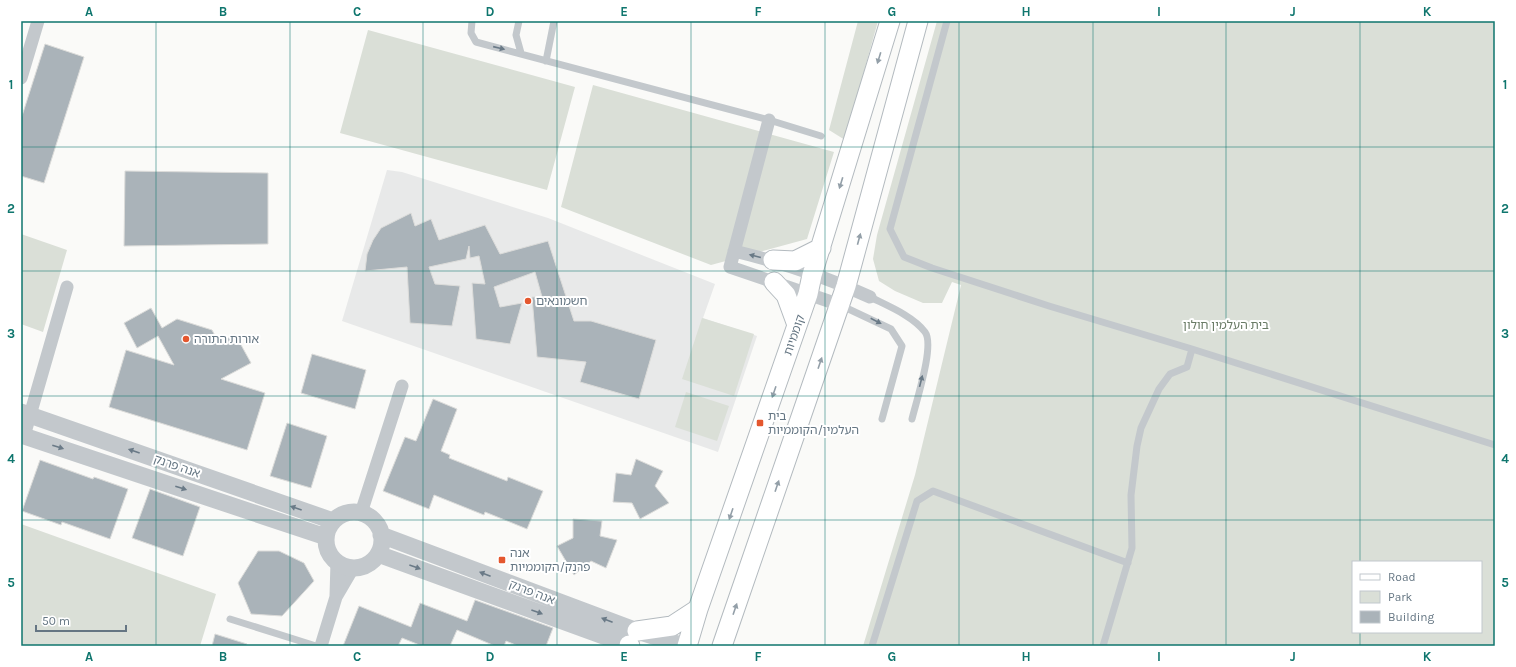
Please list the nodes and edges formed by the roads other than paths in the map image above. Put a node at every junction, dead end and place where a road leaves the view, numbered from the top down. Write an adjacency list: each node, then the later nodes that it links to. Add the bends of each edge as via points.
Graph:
1 (38, 21): 10 (street)
2 (472, 21): 8 (lane, one-way to 8, via 471,33 476,42)
3 (519, 21): 8 (lane, via 516,35)
4 (554, 21): 9 (lane)
5 (890, 21): 13 (main road, קוממיות, one-way to 13)
6 (918, 21): 18 (main road, one-way to 6)
7 (947, 21): 24 (lane, via 890,229 904,257 946,273)
8 (521, 53): 9 (lane)
9 (546, 61): 11 (lane)
10 (21, 78)
11 (769, 120): 12 (lane); 14 (street)
12 (821, 136)
13 (821, 248): 15 (main road, via 795,261); 16 (main road, קוממיות)
14 (734, 251): 15 (street, one-way to 14); 17 (street, via 730,267)
15 (773, 260): 16 (street)
16 (812, 275): 18 (street); 20 (main road, קוממיות)
17 (774, 282): 20 (street); 23 (main road, via 786,295)
18 (846, 286): 21 (street); 22 (main road)
19 (67, 288): 26 (street)
20 (808, 294): 22 (street); 23 (main road, קוממיות)
21 (870, 297): 28 (lane, one-way to 21, via 929,350 926,332 909,317)
22 (840, 305): 27 (lane, one-way to 27, via 891,328 902,346); 47 (main road, one-way to 22)
23 (797, 325): 40 (main road, קוממיות, one-way to 40)
24 (1192, 349): 30 (lane); 37 (lane, via 1187,366 1170,374 1160,389 1141,428 1131,495 1132,548)
25 (402, 386): 31 (street)
26 (26, 413): 29 (street); 32 (street, אנה פרנק, one-way to 26)
27 (882, 418)
28 (912, 419)
29 (22, 436): 34 (street, אנה פרנק, one-way to 34)
30 (1495, 445)
31 (361, 513): 32 (street, via 350,512); 33 (street, via 372,518)
32 (333, 521): 34 (street)
33 (381, 535): 35 (street); 42 (street, אנה פרנק, one-way to 33)
34 (326, 537): 36 (street, via 330,555)
35 (378, 554): 38 (street, via 371,562); 42 (street, אנה פרנק, one-way to 42)
36 (337, 562): 38 (street); 39 (street)
37 (1128, 563): 48 (lane, via 933,491 917,501); 49 (lane)
38 (353, 568): 39 (street)
39 (336, 597): 44 (street)
40 (698, 609): 42 (main road, via 672,626); 46 (main road, קוממיות)
41 (230, 619): 43 (lane)
42 (632, 642): 45 (street, אנה פרנק)
43 (316, 646)
44 (321, 646)
45 (684, 646)
46 (687, 646)
47 (722, 646)
48 (872, 646)
49 (1103, 646)

